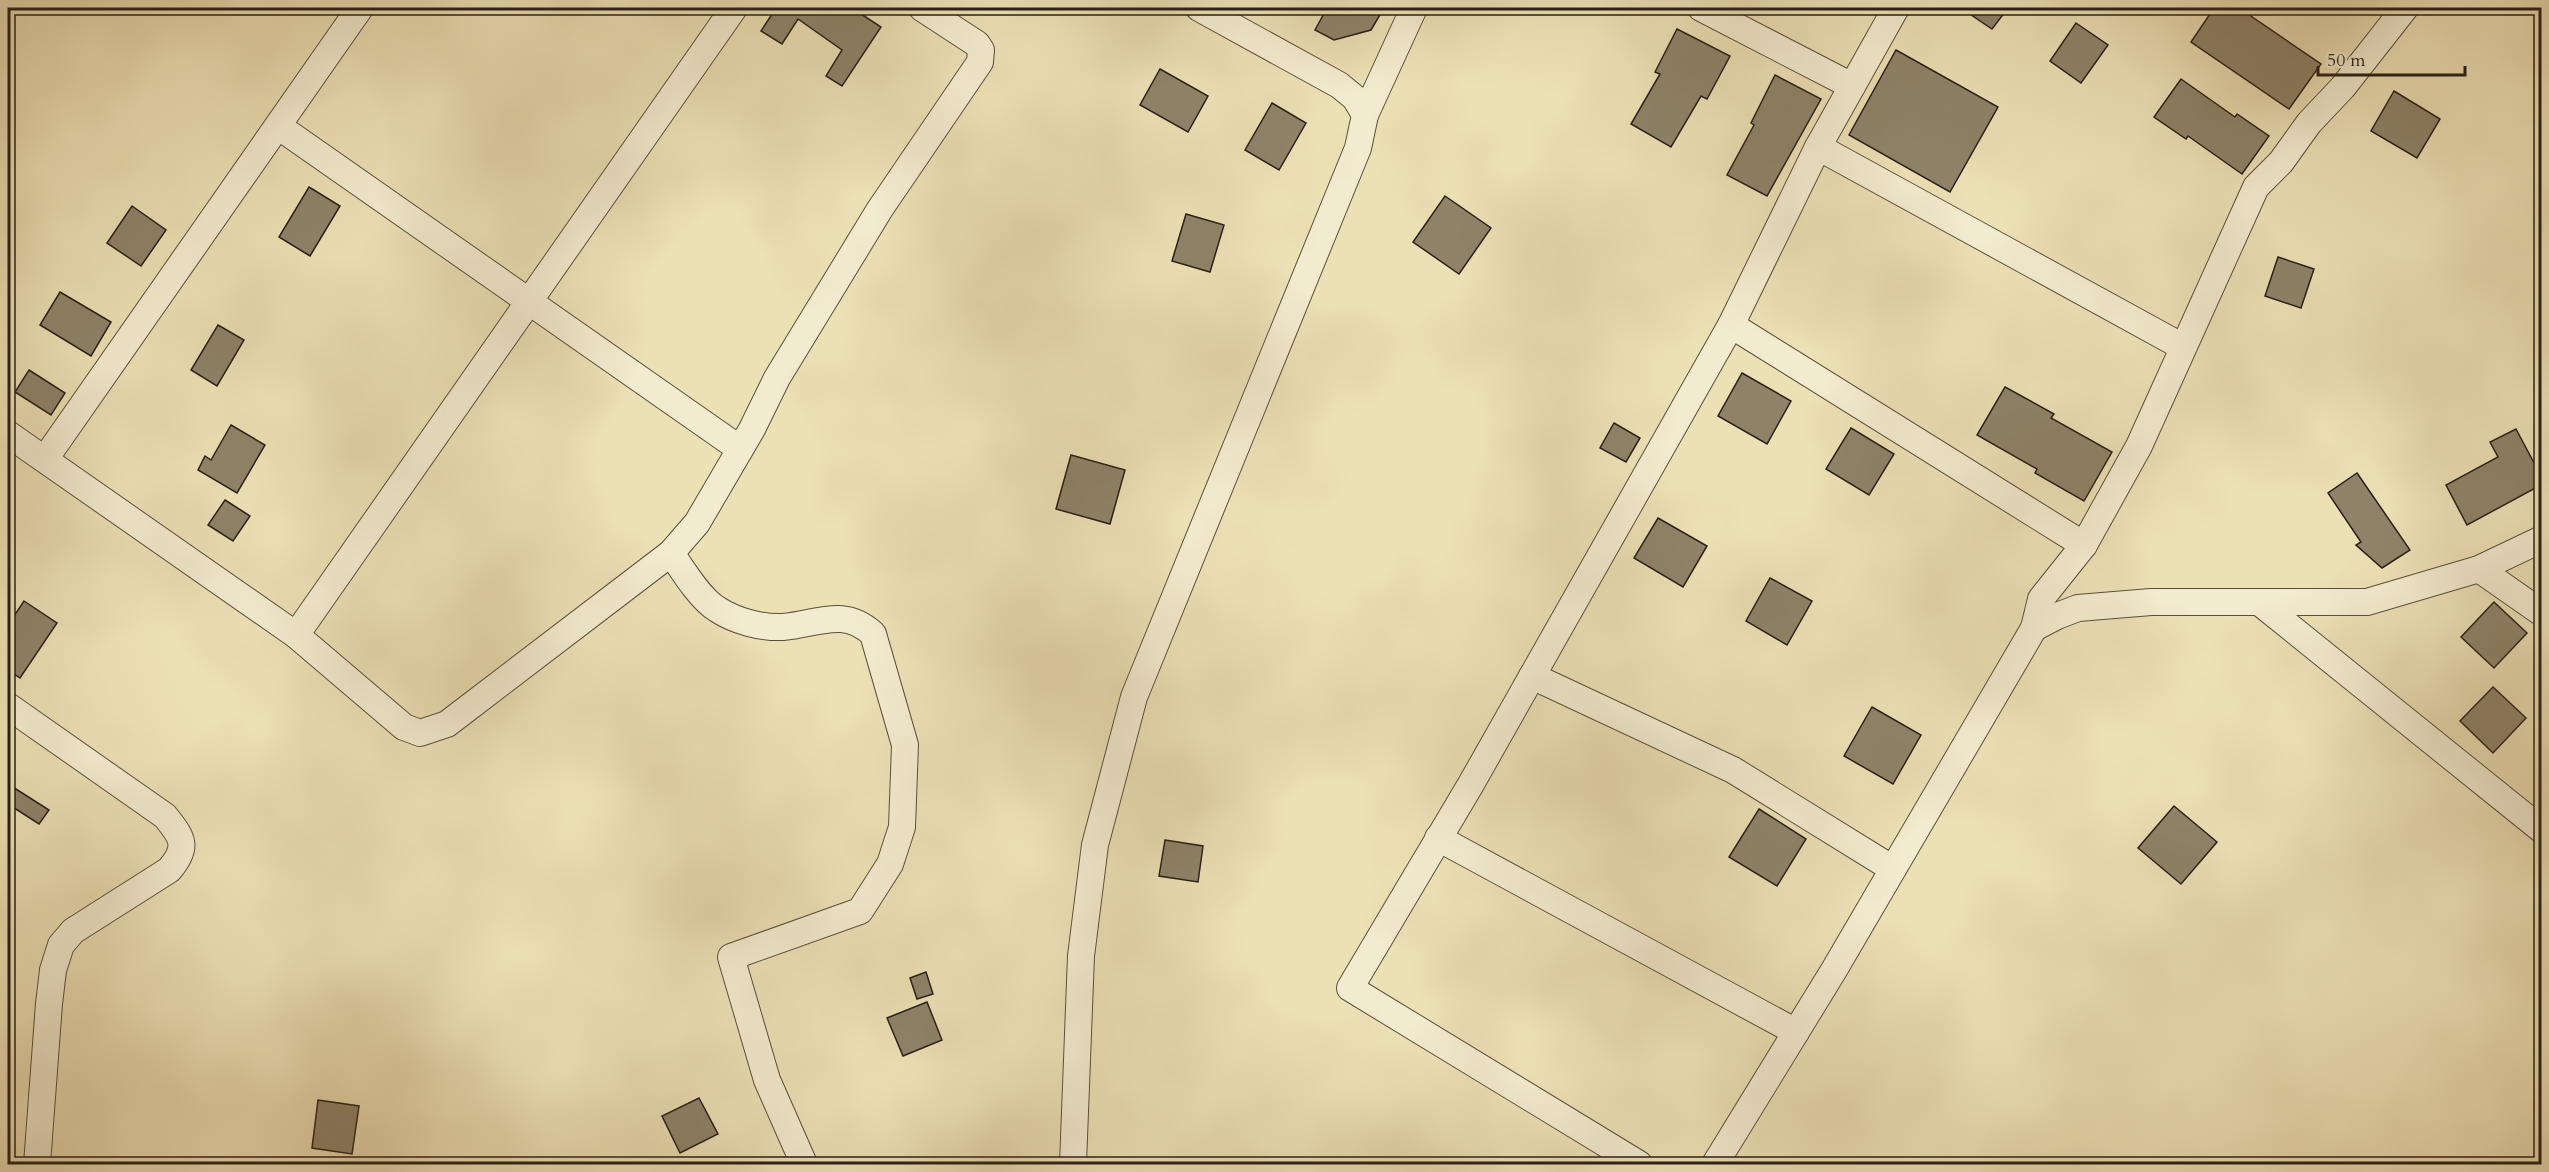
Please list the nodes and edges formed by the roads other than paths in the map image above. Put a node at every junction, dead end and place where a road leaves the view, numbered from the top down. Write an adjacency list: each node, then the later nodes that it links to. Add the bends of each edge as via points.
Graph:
1 (360, 8): 11 (street)
2 (734, 8): 13 (street)
3 (922, 8): 17 (street, via 977,44 980,62 880,209 777,378)
4 (1199, 8): 10 (street, via 1339,85 1355,98)
5 (1414, 8): 10 (street)
6 (1701, 8): 9 (street)
7 (1896, 8): 9 (street)
8 (2405, 8): 15 (street, via 2256,188)
9 (1852, 86): 12 (street)
10 (1365, 115): 35 (street, via 1358,148 1134,697 1093,856 1081,957)
11 (278, 126): 13 (street); 18 (street)
12 (1818, 147): 14 (street); 15 (street)
13 (528, 301): 17 (street); 26 (street)
14 (1731, 325): 20 (street); 27 (street)
15 (2184, 347): 20 (street, via 2139,446)
16 (8, 434): 18 (street)
17 (740, 449): 21 (street, via 697,523)
18 (45, 459): 26 (street)
19 (2541, 539): 22 (street)
20 (2084, 545): 25 (street, via 2041,599)
21 (671, 553): 26 (street, via 447,724 420,733 404,728); 34 (street, via 716,609 748,623 781,627 833,618 851,619 864,626 873,634 905,745 902,827 890,864 860,911 731,957 767,1080)
22 (2479, 569): 23 (street, via 2367,602); 24 (street)
23 (2259, 602): 25 (street, via 2151,602 2078,608); 29 (street)
24 (2541, 613)
25 (2034, 628): 31 (street)
26 (296, 636)
27 (1532, 676): 30 (street); 31 (street, via 1733,770)
28 (8, 706): 33 (street, via 165,816 178,831 182,843 180,857 169,870 73,931 61,945 49,1004)
29 (2541, 830)
30 (1438, 838): 32 (street); 36 (street, via 1350,988)
31 (1893, 869): 32 (street)
32 (1796, 1032): 37 (street)
33 (37, 1164)
34 (804, 1164)
35 (1073, 1164)
36 (1639, 1164)
37 (1715, 1164)

